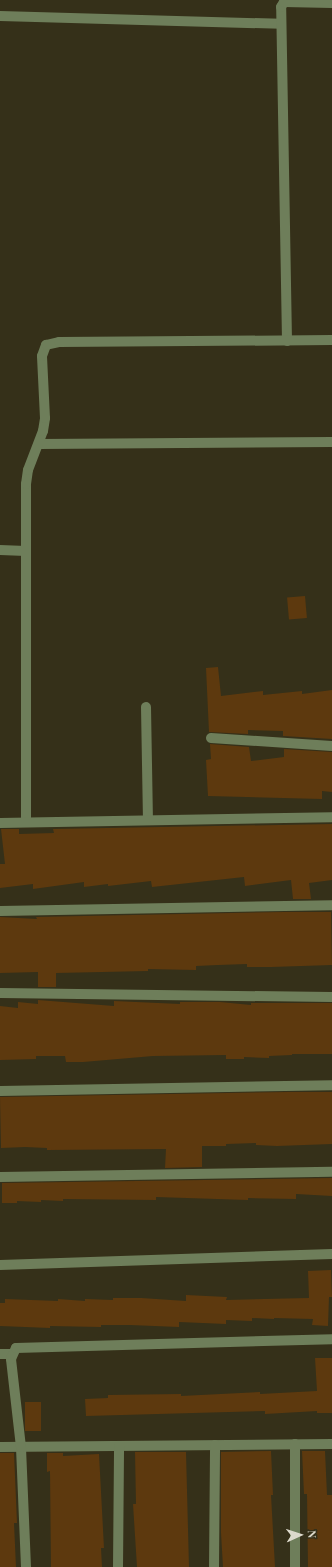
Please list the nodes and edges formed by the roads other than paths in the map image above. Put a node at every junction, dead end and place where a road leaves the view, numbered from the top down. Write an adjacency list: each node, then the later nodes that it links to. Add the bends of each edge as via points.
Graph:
1 (332, 3): 3 (street, via 284,2 281,7)
2 (0, 16): 3 (street)
3 (281, 24): 5 (street)
4 (332, 340): 5 (street)
5 (287, 341): 7 (street, via 59,342 46,345 42,356 44,418)
6 (332, 442): 7 (street)
7 (39, 444): 9 (street, via 28,470 26,484)
8 (0, 550): 9 (street)
9 (26, 551): 15 (street)
10 (146, 707): 14 (street)
11 (211, 738): 12 (street)
12 (332, 746)
13 (332, 817): 14 (street)
14 (148, 820): 15 (street)
15 (26, 822): 16 (street)
16 (0, 823)
17 (332, 905): 18 (street)
18 (0, 911)
19 (0, 993): 20 (street)
20 (332, 996)
21 (332, 1085): 22 (street)
22 (0, 1091)
23 (332, 1172): 24 (street)
24 (0, 1177)
25 (332, 1254): 26 (street)
26 (0, 1265)
27 (332, 1339): 29 (street, via 21,1347 16,1348)
28 (0, 1354): 29 (street)
29 (12, 1354): 33 (street, via 10,1359)
30 (295, 1444): 31 (street); 32 (street); 39 (street)
31 (332, 1444)
32 (215, 1445): 34 (street); 38 (street)
33 (22, 1446): 34 (street); 35 (street); 36 (street)
34 (120, 1446): 37 (street)
35 (0, 1447)
36 (26, 1567)
37 (118, 1567)
38 (214, 1567)
39 (295, 1567)

